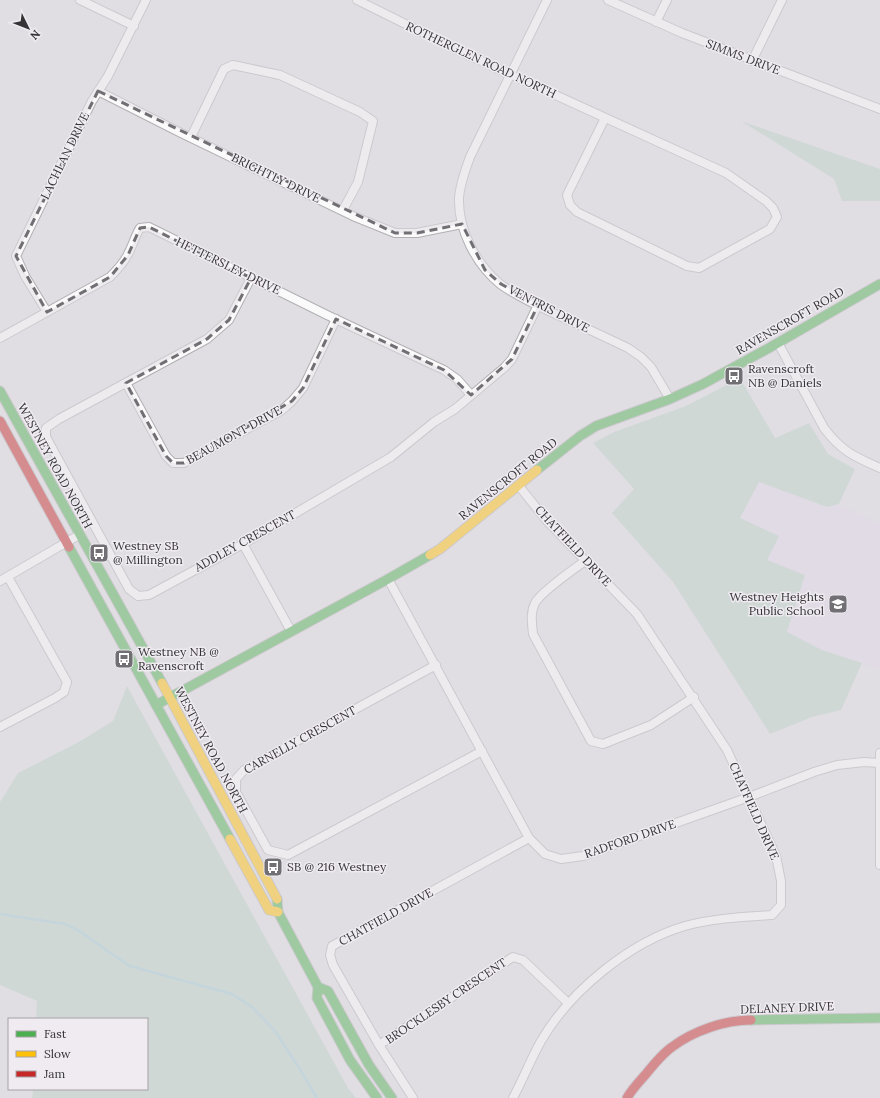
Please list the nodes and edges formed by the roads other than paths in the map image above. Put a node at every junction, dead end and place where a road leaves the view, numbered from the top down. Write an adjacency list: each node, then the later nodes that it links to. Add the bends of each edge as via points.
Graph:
1 (80, 0): 9 (street)
2 (146, 0): 9 (street, LACHLAN DRIVE)
3 (357, 0): 11 (street, ROTHERGLEN ROAD NORTH)
4 (547, 0): 11 (street, VENTRIS DRIVE)
5 (608, 0): 8 (street, SIMMS DRIVE)
6 (667, 0): 8 (street)
7 (782, 0): 10 (street)
8 (656, 22): 10 (street, SIMMS DRIVE)
9 (134, 26): 12 (street, LACHLAN DRIVE)
10 (752, 61): 13 (street, SIMMS DRIVE)
11 (510, 74): 14 (street, ROTHERGLEN ROAD NORTH); 17 (street, VENTRIS DRIVE, via 462,179 459,199)
12 (98, 91): 15 (street, BRIGHTLY DRIVE); 21 (street, LACHLAN DRIVE, via 16,256)
13 (880, 109)
14 (605, 118): 14 (street, ROTHERGLEN ROAD NORTH, via 567,195 570,205 577,212 687,266 699,268 770,229 777,217 773,208 726,173)
15 (191, 137): 16 (street, BRIGHTLY DRIVE); 16 (street, via 224,69 233,65 280,75 360,112 373,120 358,182)
16 (343, 210): 17 (street, BRIGHTLY DRIVE, via 394,233 417,233)
17 (462, 224): 20 (street, VENTRIS DRIVE, via 470,245 485,270 501,284)
18 (251, 278): 21 (street, HETTERSLEY DRIVE, via 149,228 140,228 128,255 110,277); 22 (street, HETTERSLEY DRIVE); 25 (street, ADDLEY CRESCENT, via 229,320 207,339)
19 (880, 284): 24 (main road, RAVENSCROFT ROAD)
20 (538, 305): 27 (street, ADDLEY CRESCENT, via 512,359); 28 (street, VENTRIS DRIVE, via 628,348 641,357 651,367)
21 (47, 312): 23 (street, HETTERSLEY DRIVE)
22 (336, 319): 25 (street, BEAUMONT DRIVE, via 303,388 292,401 282,410 184,463 173,463 166,456); 27 (street, HETTERSLEY DRIVE, via 444,370 457,379)
23 (1, 336)
24 (778, 343): 28 (main road, RAVENSCROFT ROAD); 30 (street, via 832,439 851,455)
25 (126, 383): 36 (street, ADDLEY CRESCENT, via 59,419 46,428 46,437 129,589 138,596 150,595)
26 (0, 391): 31 (main road, WESTNEY ROAD NORTH)
27 (471, 395): 36 (street, ADDLEY CRESCENT, via 391,457)
28 (670, 399): 33 (main road, RAVENSCROFT ROAD, via 596,426)
29 (0, 421): 32 (main road, WESTNEY ROAD NORTH)
30 (880, 468)
31 (45, 473): 32 (main road); 34 (main road, WESTNEY ROAD NORTH)
32 (33, 480): 35 (main road, WESTNEY ROAD NORTH)
33 (519, 486): 37 (street, CHATFIELD DRIVE, via 547,521); 39 (main road, RAVENSCROFT ROAD, via 440,549)
34 (79, 535): 35 (street); 43 (main road, WESTNEY ROAD NORTH)
35 (67, 542): 38 (street); 45 (main road, WESTNEY ROAD NORTH)
36 (243, 544): 41 (street)
37 (585, 560): 44 (street, CHATFIELD DRIVE, via 637,614); 44 (street, via 535,602 531,618 533,634 591,741 603,744 652,725)
38 (8, 577): 40 (street); 46 (street, via 67,682 64,692)
39 (388, 579): 41 (main road, RAVENSCROFT ROAD); 42 (street, RADFORD DRIVE)
40 (0, 582)
41 (291, 631): 43 (main road, RAVENSCROFT ROAD)
42 (436, 665): 47 (street, RADFORD DRIVE); 47 (street, CARNELLY CRESCENT, via 244,770 236,779 236,792 268,850 288,855)
43 (169, 697): 45 (main road, RAVENSCROFT ROAD); 53 (main road, WESTNEY ROAD NORTH, via 277,897)
44 (694, 697): 50 (street, CHATFIELD DRIVE, via 727,750)
45 (156, 705): 53 (main road, WESTNEY ROAD NORTH, via 268,910)
46 (0, 727)
47 (482, 751): 51 (street, RADFORD DRIVE)
48 (880, 753): 49 (street)
49 (880, 763): 50 (street, RADFORD DRIVE, via 837,765); 52 (street)
50 (749, 797): 51 (street, RADFORD DRIVE, via 583,856 561,859 545,854); 55 (street, CHATFIELD DRIVE, via 776,856 781,881 781,905 772,915 726,918 686,926 662,935 607,967)
51 (529, 838): 57 (street, CHATFIELD DRIVE, via 332,946 330,955 333,965)
52 (880, 865)
53 (278, 912): 54 (main road, WESTNEY ROAD NORTH)
54 (318, 987): 58 (main road, WESTNEY ROAD NORTH, via 317,998 350,1060); 59 (main road, WESTNEY ROAD NORTH, via 328,991)
55 (568, 1003): 57 (street, BROCKLESBY CRESCENT, via 523,960 513,957); 61 (street, CHATFIELD DRIVE, via 542,1040)
56 (880, 1018): 62 (main road, DELANEY DRIVE, via 740,1020 718,1025 672,1047 631,1090)
57 (379, 1045): 60 (street, CHATFIELD DRIVE)
58 (377, 1098)
59 (392, 1098)
60 (413, 1098)
61 (513, 1098)
62 (627, 1098)

